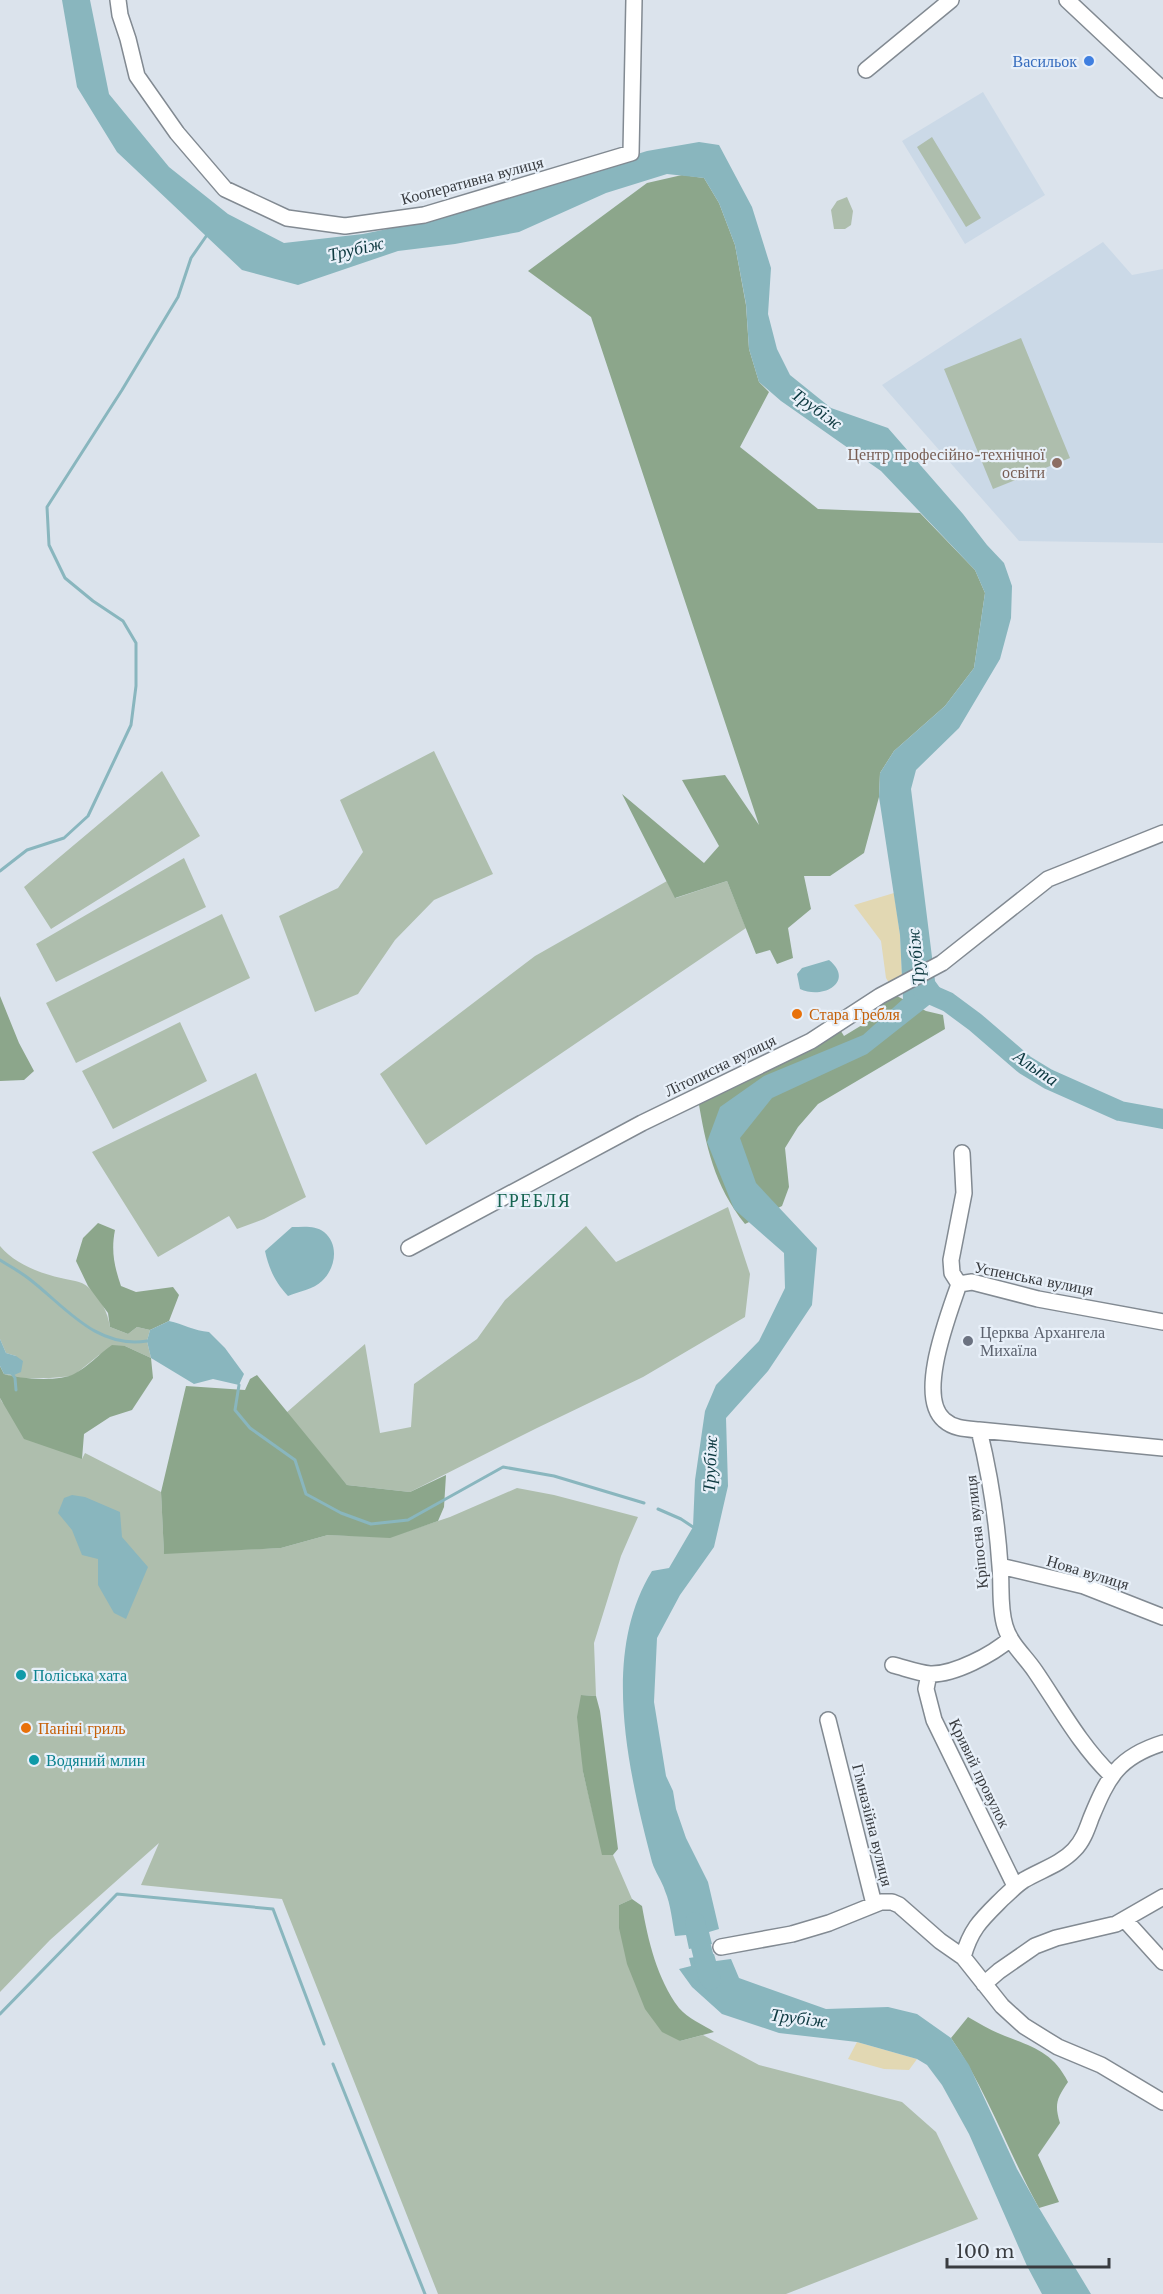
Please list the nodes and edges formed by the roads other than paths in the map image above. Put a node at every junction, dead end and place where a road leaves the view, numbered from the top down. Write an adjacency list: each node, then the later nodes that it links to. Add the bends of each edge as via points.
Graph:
1 (118, 0): 2 (street, Кооперативна вулиця, via 137,76 177,133 225,189 287,218 345,226 424,215 631,153)
2 (634, 0)
3 (951, 0): 5 (street)
4 (1067, 0): 6 (street)
5 (866, 70)
6 (1163, 90)
7 (1163, 833): 9 (street, Літописна вулиця, via 1048,879 942,963 811,1041 642,1123)
8 (962, 1153): 10 (street, Успенська вулиця, via 964,1193 951,1260 952,1274)
9 (409, 1248)
10 (959, 1284): 11 (street, Успенська вулиця, via 972,1282 1038,1299); 12 (street, via 936,1363 934,1405 949,1424)
11 (1163, 1322)
12 (979, 1430): 13 (street); 14 (street, Кріпосна вулиця, via 991,1488)
13 (1163, 1448)
14 (1000, 1566): 15 (street, Нова вулиця, via 1084,1586); 16 (street, Кріпосна вулиця, via 1002,1612)
15 (1163, 1617)
16 (1010, 1640): 18 (street, via 983,1658); 21 (street, Кріпосна вулиця, via 1088,1750)
17 (894, 1665): 18 (street)
18 (929, 1674): 22 (street, Кривий провулок, via 926,1689 934,1720)
19 (828, 1720): 24 (street, Гімназійна вулиця)
20 (1163, 1743): 21 (street, via 1133,1755)
21 (1111, 1775): 22 (street, via 1077,1846 1060,1861)
22 (1015, 1886): 27 (street, via 976,1926)
23 (1163, 1897): 25 (street)
24 (874, 1904): 26 (street, via 792,1934); 27 (street, Гімназійна вулиця, via 886,1901 899,1905)
25 (1125, 1920): 28 (street); 29 (street, via 1041,1944)
26 (721, 1947)
27 (963, 1957): 29 (street, Гімназійна вулиця)
28 (1163, 1962)
29 (984, 1984): 30 (street, Гімназійна вулиця, via 1012,2017 1037,2036 1101,2065)
30 (1163, 2103)

